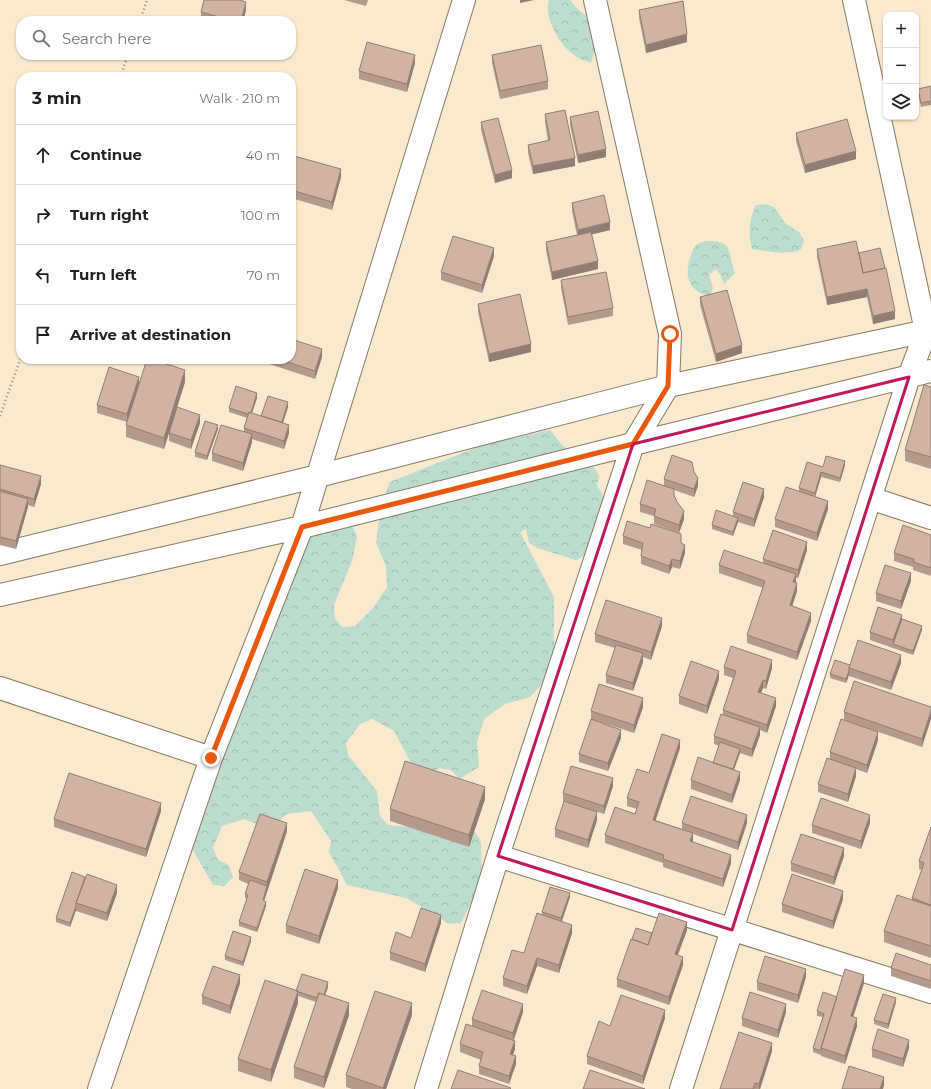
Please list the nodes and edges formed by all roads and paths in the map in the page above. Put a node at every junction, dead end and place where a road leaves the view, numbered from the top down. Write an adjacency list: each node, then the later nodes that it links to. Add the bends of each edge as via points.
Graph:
1 (147, 0): 5 (path)
2 (464, 0): 15 (street)
3 (596, 0): 12 (street, via 670,334)
4 (854, 0): 8 (street)
5 (142, 16)
6 (126, 60): 7 (path)
7 (122, 72)
8 (929, 330): 11 (street); 12 (street)
9 (19, 364): 13 (path)
10 (931, 371): 11 (street)
11 (909, 377): 14 (street); 16 (street)
12 (668, 386): 14 (street); 15 (street)
13 (0, 416)
14 (633, 444): 18 (street); 23 (street)
15 (318, 476): 18 (street); 19 (street)
16 (870, 498): 17 (street); 24 (street)
17 (931, 518)
18 (302, 527): 20 (street); 22 (street)
19 (0, 554)
20 (0, 595)
21 (0, 688): 22 (street)
22 (211, 758): 26 (street)
23 (498, 856): 24 (street); 27 (street)
24 (732, 930): 25 (street); 28 (street)
25 (931, 992)
26 (99, 1089)
27 (426, 1089)
28 (680, 1089)

